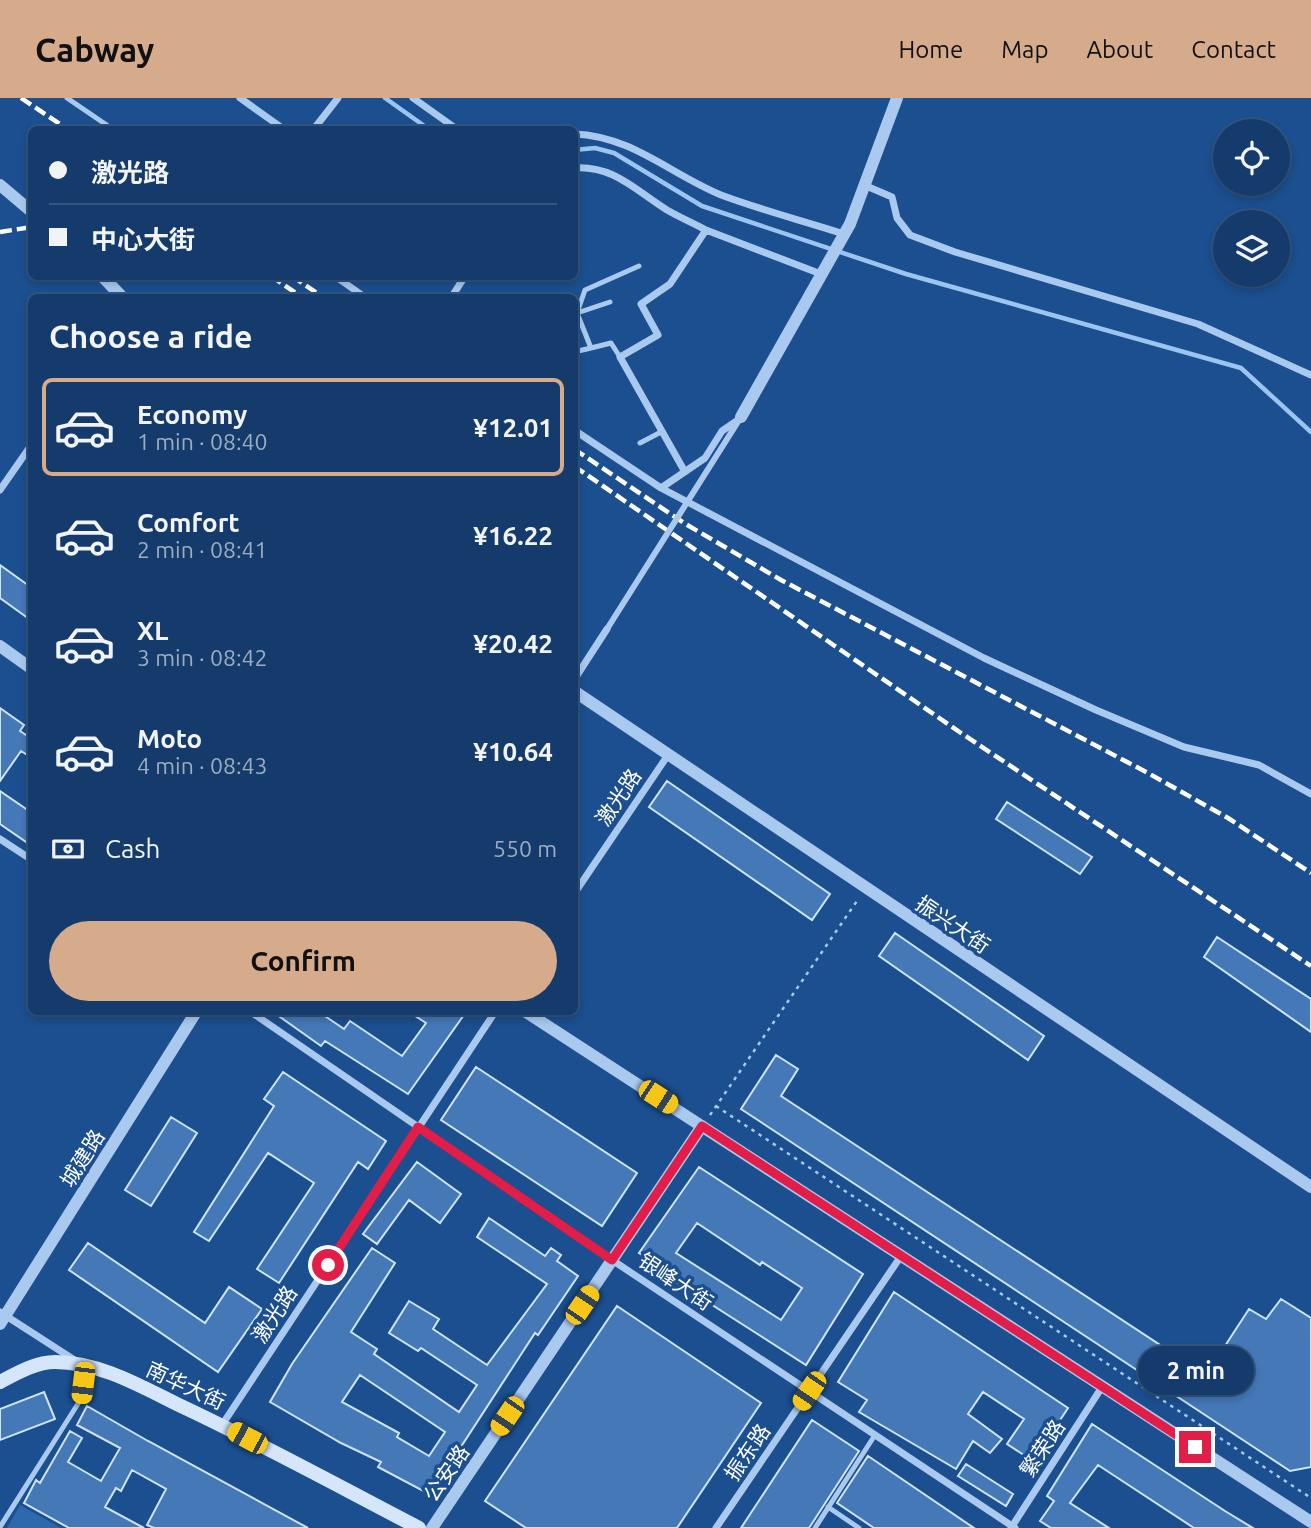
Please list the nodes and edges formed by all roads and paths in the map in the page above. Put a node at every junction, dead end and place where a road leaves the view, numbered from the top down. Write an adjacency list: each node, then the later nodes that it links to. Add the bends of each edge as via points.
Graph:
1 (67, 98): 6 (lane)
2 (240, 98): 7 (street)
3 (338, 98): 8 (street)
4 (413, 98): 9 (street)
5 (897, 98): 13 (street)
6 (108, 126)
7 (279, 126)
8 (316, 126)
9 (452, 126)
10 (578, 134): 16 (street, via 600,135 638,150 720,194)
11 (578, 168): 15 (street, via 594,167 623,178 667,210)
12 (0, 185): 14 (street)
13 (864, 185): 16 (street); 30 (street, via 892,197 897,218 910,235 1198,324)
14 (28, 209)
15 (706, 230): 18 (street); 29 (street, via 670,284 641,304 658,335)
16 (838, 245): 18 (street)
17 (639, 266): 24 (lane, via 585,290)
18 (821, 274): 31 (street)
19 (106, 280): 21 (street)
20 (341, 280): 22 (street)
21 (119, 294)
22 (360, 294)
23 (610, 302): 25 (lane)
24 (578, 306)
25 (578, 310)
26 (578, 325): 27 (lane)
27 (591, 348): 28 (lane); 29 (lane, via 611,343)
28 (578, 351)
29 (620, 357): 32 (street)
30 (1311, 375)
31 (741, 418): 36 (street, via 722,431 705,458); 39 (street, bridge)
32 (661, 432): 34 (lane); 36 (street)
33 (578, 433): 37 (street)
34 (640, 443)
35 (28, 450): 38 (street)
36 (685, 472): 37 (street)
37 (661, 488): 45 (street, via 1034,681 1184,747 1259,765)
38 (0, 490)
39 (607, 629): 42 (street)
40 (0, 646): 41 (street)
41 (28, 666)
42 (578, 674)
43 (578, 694): 44 (street, 振兴大街)
44 (668, 755): 48 (street, 激光路); 49 (street, 振兴大街)
45 (1311, 793)
46 (0, 839): 47 (street)
47 (28, 857)
48 (578, 888)
49 (866, 888): 54 (path); 57 (street, 振兴大街)
50 (194, 1015): 60 (street, 城建路)
51 (255, 1015): 56 (street, 银峰大街)
52 (493, 1015): 56 (street, 激光路)
53 (531, 1015): 55 (street)
54 (716, 1105): 55 (path); 67 (path)
55 (702, 1126): 58 (street); 59 (street, 公安路)
56 (418, 1127): 59 (street, 银峰大街); 65 (street, 激光路)
57 (1311, 1187)
58 (901, 1256): 63 (street); 64 (street, 振东路)
59 (612, 1260): 64 (street, 银峰大街); 73 (street, 公安路)
60 (2, 1317): 61 (street)
61 (85, 1366): 62 (main road, 南华大街, via 54,1362 27,1368); 65 (main road, 南华大街); 70 (lane, via 81,1399)
62 (0, 1382)
63 (1101, 1387): 69 (street); 71 (street, 繁荣路)
64 (809, 1391): 66 (street, 银峰大街); 74 (street, 振东路)
65 (222, 1425): 72 (main road, 南华大街)
66 (875, 1435): 68 (lane); 71 (street, 银峰大街)
67 (1311, 1498)
68 (828, 1507): 75 (lane); 76 (lane)
69 (1311, 1522)
70 (0, 1527)
71 (1013, 1527)
72 (419, 1528)
73 (432, 1528)
74 (716, 1528)
75 (815, 1528)
76 (859, 1528)

